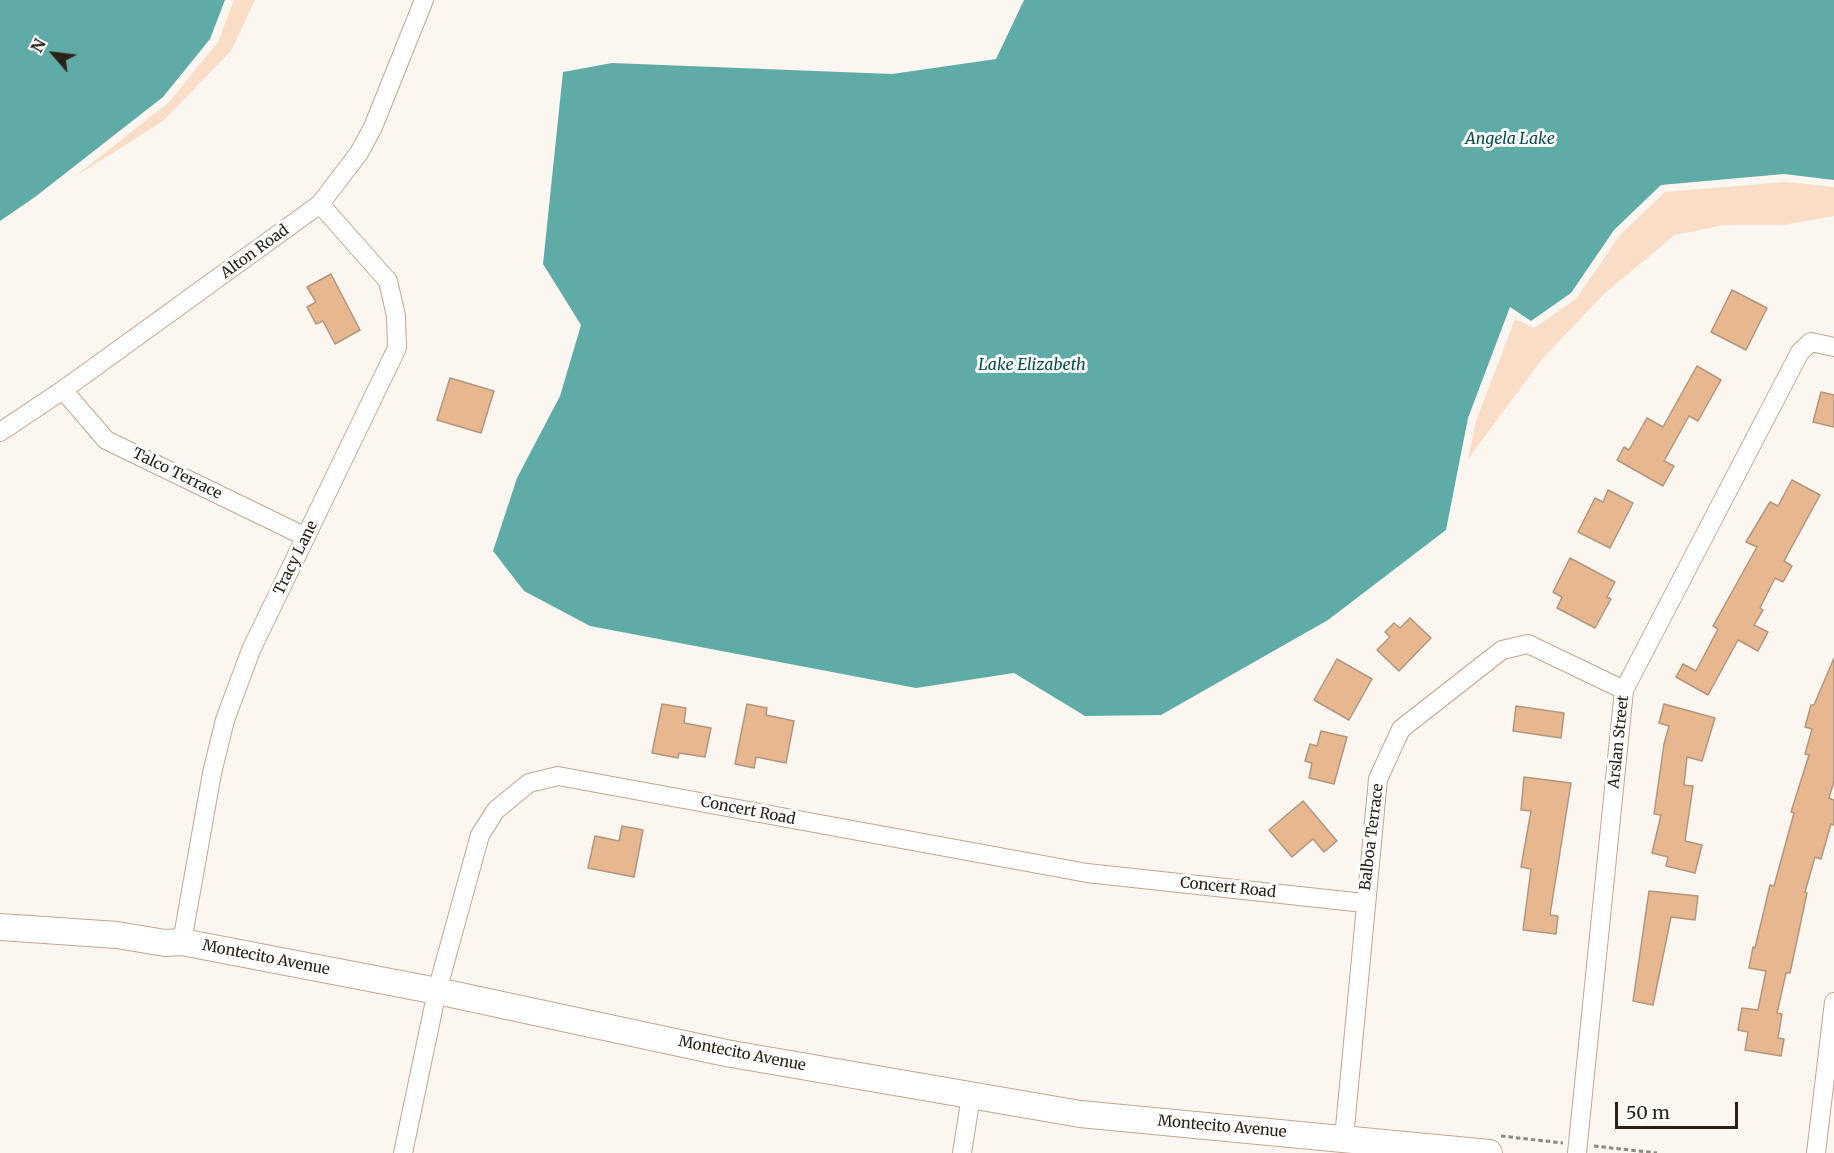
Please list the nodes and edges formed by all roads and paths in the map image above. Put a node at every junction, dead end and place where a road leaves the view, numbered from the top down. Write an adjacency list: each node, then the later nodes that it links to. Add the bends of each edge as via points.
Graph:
1 (424, 0): 2 (street, Alton Road, via 373,127)
2 (320, 204): 4 (street, Alton Road); 6 (street, Tracy Lane, via 388,281 396,316 397,348)
3 (1834, 347): 7 (street, Arslan Street, via 1811,342 1800,352)
4 (63, 390): 5 (street, Alton Road); 6 (street, Talco Terrace, via 106,440)
5 (0, 432)
6 (306, 537): 10 (street, Tracy Lane, via 251,650 225,720)
7 (1624, 690): 8 (street, Balboa Terrace, via 1528,644 1502,650 1401,729 1378,779); 15 (street, Arslan Street)
8 (1364, 903): 11 (street, Concert Road, via 1066,870 558,776 529,783 496,810 480,835); 14 (street, Balboa Terrace)
9 (0, 927): 10 (street, Montecito Avenue)
10 (182, 942): 11 (street, Montecito Avenue)
11 (437, 991): 13 (street, Montecito Avenue, via 726,1053); 16 (street, Concert Road)
12 (1834, 1002): 20 (street)
13 (971, 1096): 14 (street, Montecito Avenue, via 1080,1114); 17 (street)
14 (1344, 1138): 18 (street, Montecito Avenue)
15 (1583, 1149): 19 (path)
16 (403, 1153)
17 (962, 1153)
18 (1489, 1153)
19 (1657, 1153)
20 (1816, 1153)

